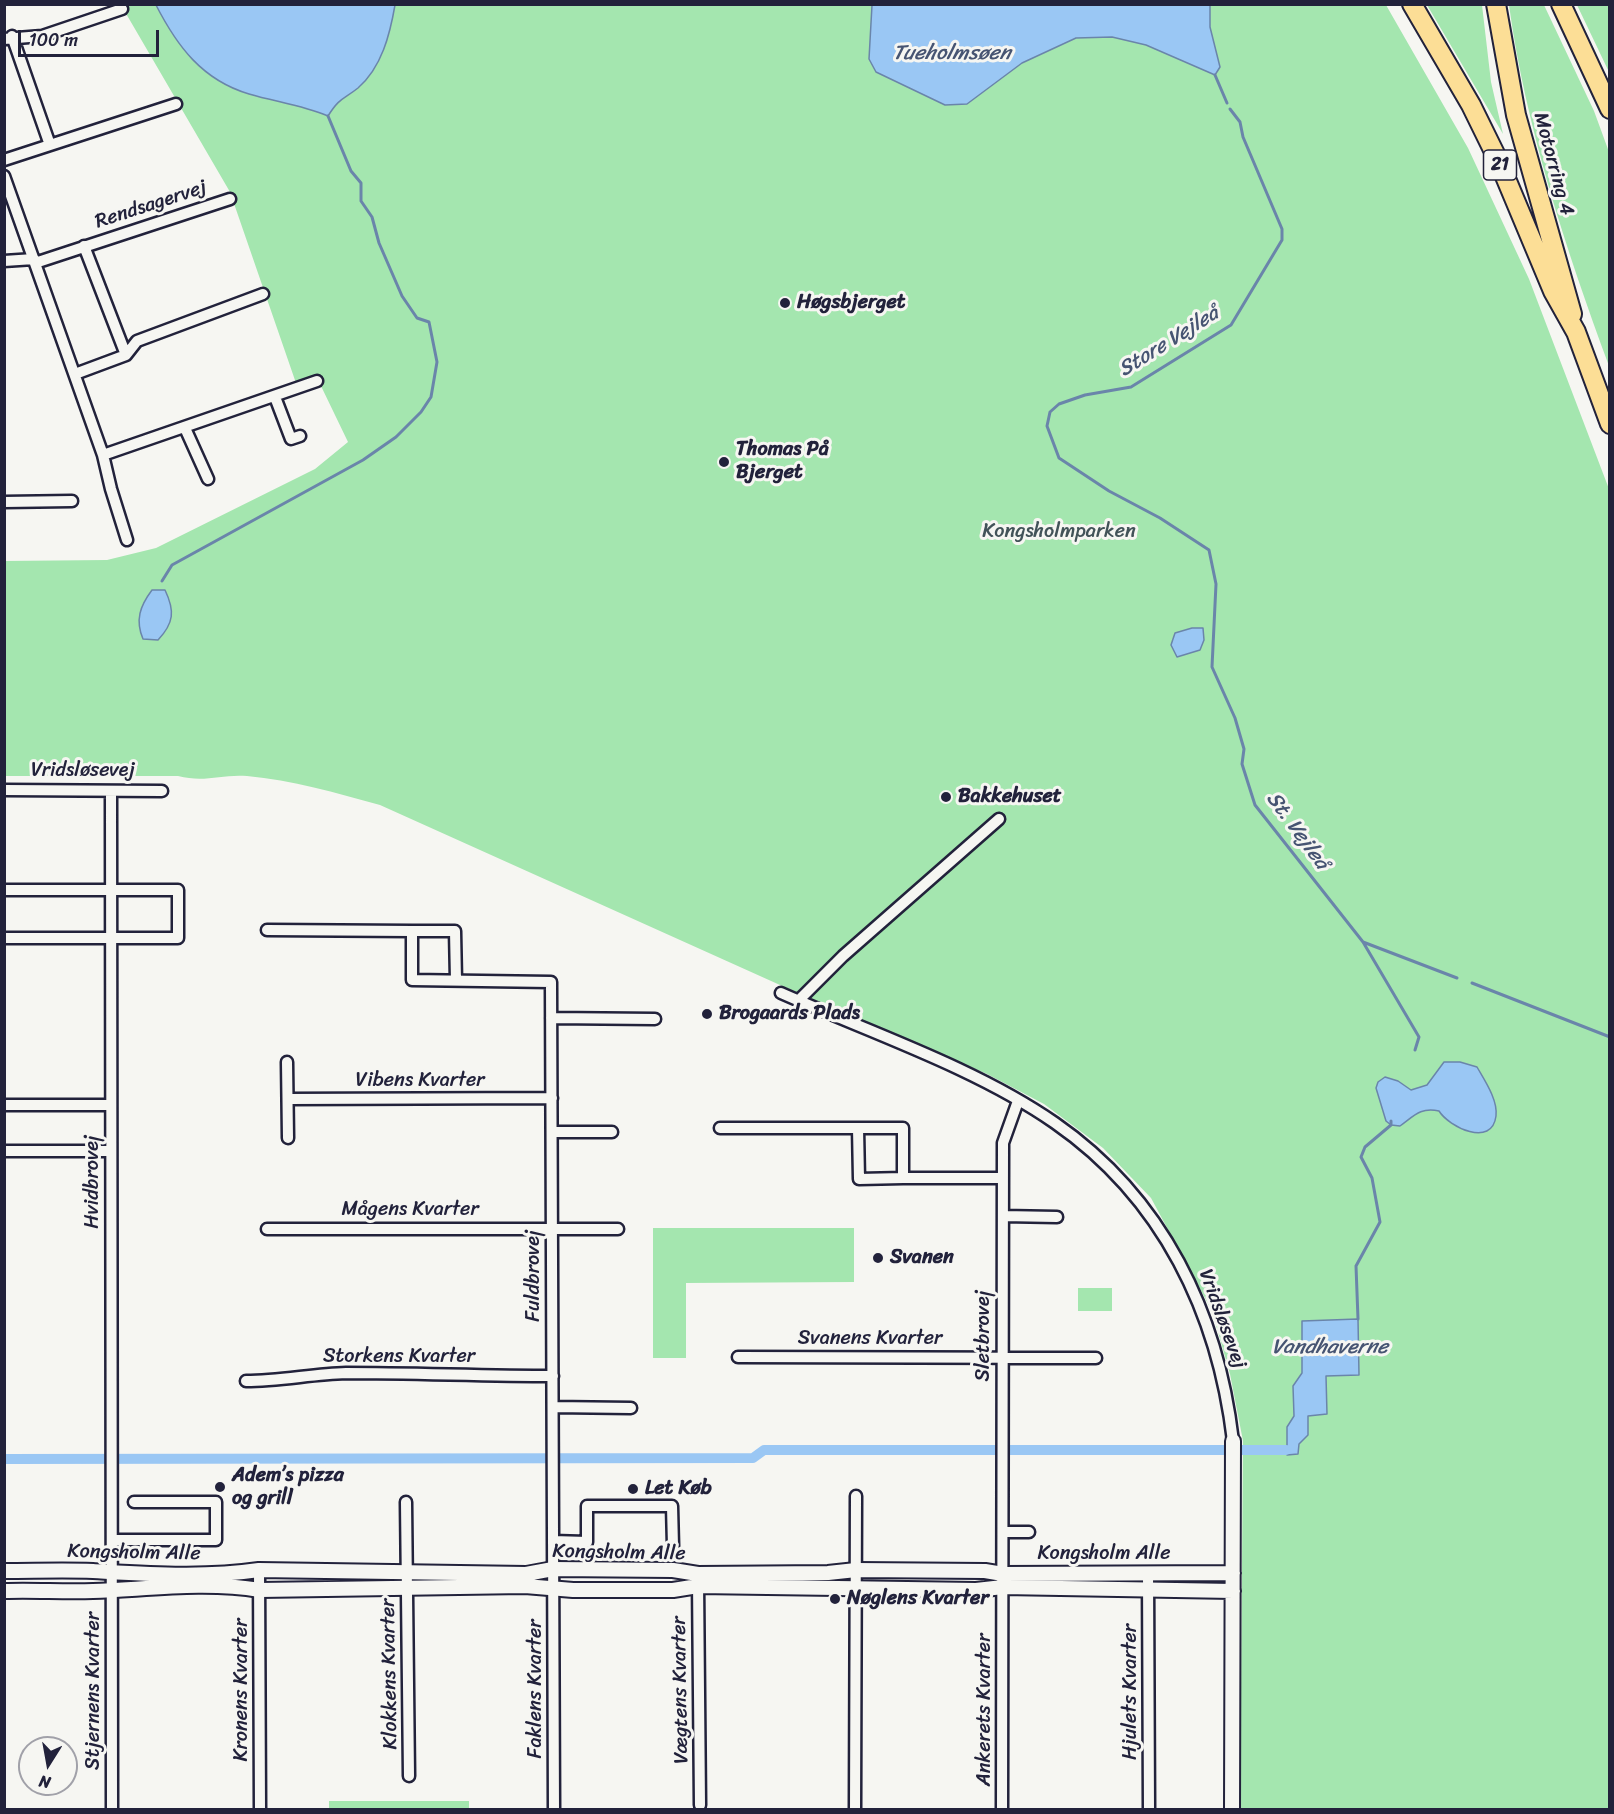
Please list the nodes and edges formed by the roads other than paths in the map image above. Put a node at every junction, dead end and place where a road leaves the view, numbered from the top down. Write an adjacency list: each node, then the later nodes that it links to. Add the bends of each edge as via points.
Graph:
1 (1412, 4): 17 (highway, 21, via 1471,105 1553,291)
2 (1496, 4): 17 (highway, Motorring 4, via 1516,115 1568,290)
3 (1561, 4): 7 (highway)
4 (122, 9): 5 (street, via 42,36)
5 (8, 38): 8 (street)
6 (176, 104): 8 (street)
7 (1610, 109)
8 (50, 146): 9 (street)
9 (4, 160)
10 (4, 176): 11 (street)
11 (8, 196): 15 (street)
12 (230, 199): 13 (street, Rendsagervej)
13 (84, 246): 15 (street, Rendsagervej); 18 (street, Rendsagervej)
14 (4, 261): 15 (street, Rendsagervej)
15 (34, 261): 19 (street)
16 (263, 294): 18 (street, via 137,341)
17 (1576, 332): 22 (highway, 21)
18 (126, 355): 19 (street)
19 (75, 374): 25 (street)
20 (317, 381): 21 (street)
21 (275, 397): 23 (street); 24 (street, via 291,439)
22 (1610, 424)
23 (185, 428): 25 (street); 26 (street)
24 (300, 436)
25 (103, 455): 29 (street)
26 (208, 479)
27 (72, 501): 28 (street)
28 (4, 502)
29 (127, 540)
30 (4, 790): 31 (street, Vridsløsevej)
31 (111, 791): 32 (street, Vridsløsevej); 35 (street, Hvidbrovej)
32 (162, 791)
33 (999, 819): 42 (street, via 835,963)
34 (4, 890): 35 (street)
35 (111, 891): 39 (street, Hvidbrovej); 39 (street, via 178,891 178,938)
36 (267, 930): 37 (street)
37 (412, 930): 40 (street, via 455,931); 40 (street, via 412,980)
38 (4, 938): 39 (street)
39 (112, 938): 49 (street, Hvidbrovej)
40 (456, 980): 43 (street, Fuldbrovej, via 551,982)
41 (781, 993): 42 (street, Vridsløsevej)
42 (798, 1001): 48 (street, Vridsløsevej)
43 (551, 1018): 44 (street); 46 (street, Fuldbrovej)
44 (655, 1019)
45 (287, 1062): 47 (street)
46 (552, 1098): 47 (street, Vibens Kvarter); 53 (street, Fuldbrovej)
47 (288, 1099): 55 (street)
48 (1018, 1101): 59 (street, Sletbrovej, via 1003,1143); 72 (street, Vridsløsevej, via 1069,1133 1118,1178 1146,1210 1179,1260 1214,1341 1226,1385)
49 (111, 1104): 50 (street); 57 (street, Hvidbrovej)
50 (4, 1105)
51 (720, 1128): 52 (street)
52 (858, 1128): 58 (street, via 903,1128); 58 (street, via 859,1179)
53 (552, 1132): 54 (street); 62 (street, Fuldbrovej)
54 (612, 1132)
55 (288, 1138)
56 (4, 1151): 57 (street)
57 (111, 1151): 78 (street, Hvidbrovej)
58 (903, 1178): 59 (street)
59 (1003, 1178): 60 (street, Sletbrovej)
60 (1003, 1216): 61 (street); 65 (street, Sletbrovej)
61 (1057, 1217)
62 (552, 1227): 63 (street, Mågens Kvarter); 64 (street, Mågens Kvarter); 68 (street, Fuldbrovej)
63 (267, 1229)
64 (618, 1229)
65 (1002, 1356): 66 (street, Svanens Kvarter); 67 (street, Svanens Kvarter); 76 (street, Sletbrovej)
66 (738, 1357)
67 (1096, 1358)
68 (553, 1376): 69 (street, Storkens Kvarter, via 343,1373 304,1375 285,1381); 70 (street, Fuldbrovej)
69 (246, 1381)
70 (553, 1407): 71 (street); 79 (street, Fuldbrovej)
71 (631, 1408)
72 (1233, 1440): 87 (street, Vridsløsevej)
73 (856, 1496): 83 (street)
74 (134, 1502): 78 (street, via 216,1502 216,1540)
75 (406, 1502): 85 (street, Klokkens Kvarter)
76 (1004, 1532): 77 (street); 90 (street, Sletbrovej)
77 (1029, 1532)
78 (113, 1540): 86 (street, Hvidbrovej)
79 (553, 1541): 80 (street, via 587,1542 587,1506 672,1506); 81 (street, Fuldbrovej)
80 (673, 1546)
81 (553, 1569): 85 (street, Kongsholm Alle, via 526,1574); 89 (street, Kongsholm Alle, via 673,1570); 94 (street, Faklens Kvarter)
82 (259, 1570): 85 (street, Kongsholm Alle); 86 (street, Kongsholm Alle, via 234,1574); 95 (street, Kronens Kvarter)
83 (856, 1570): 89 (street, Kongsholm Alle); 90 (street, Kongsholm Alle, via 985,1571); 96 (street)
84 (4, 1571): 86 (street, Kongsholm Alle)
85 (406, 1572): 93 (street, Klokkens Kvarter)
86 (113, 1573): 92 (street, Stjernens Kvarter)
87 (1233, 1573): 88 (street, Kongsholm Alle); 98 (street, Vridsløsevej)
88 (1148, 1574): 90 (street, Kongsholm Alle); 91 (street, Hjulets Kvarter)
89 (698, 1580): 94 (street, Kongsholm Alle, via 673,1590); 96 (street, Kongsholm Alle); 100 (street, Vægtens Kvarter)
90 (1003, 1581): 91 (street, Kongsholm Alle); 96 (street, Kongsholm Alle, via 976,1590); 105 (street, Ankerets Kvarter)
91 (1149, 1588): 98 (street, Kongsholm Alle); 106 (street, Hjulets Kvarter)
92 (113, 1589): 95 (street, Kongsholm Alle, via 238,1586); 97 (street, Kongsholm Alle); 101 (street, Stjernens Kvarter)
93 (406, 1589): 94 (street, Kongsholm Alle); 95 (street, Kongsholm Alle); 99 (street, Klokkens Kvarter)
94 (554, 1589): 103 (street, Faklens Kvarter)
95 (260, 1590): 102 (street, Kronens Kvarter)
96 (855, 1590): 104 (street)
97 (4, 1591)
98 (1233, 1591): 107 (street, Vridsløsevej)
99 (409, 1776)
100 (700, 1805)
101 (112, 1809)
102 (260, 1809)
103 (554, 1809)
104 (855, 1809)
105 (1002, 1809)
106 (1149, 1809)
107 (1232, 1809)

